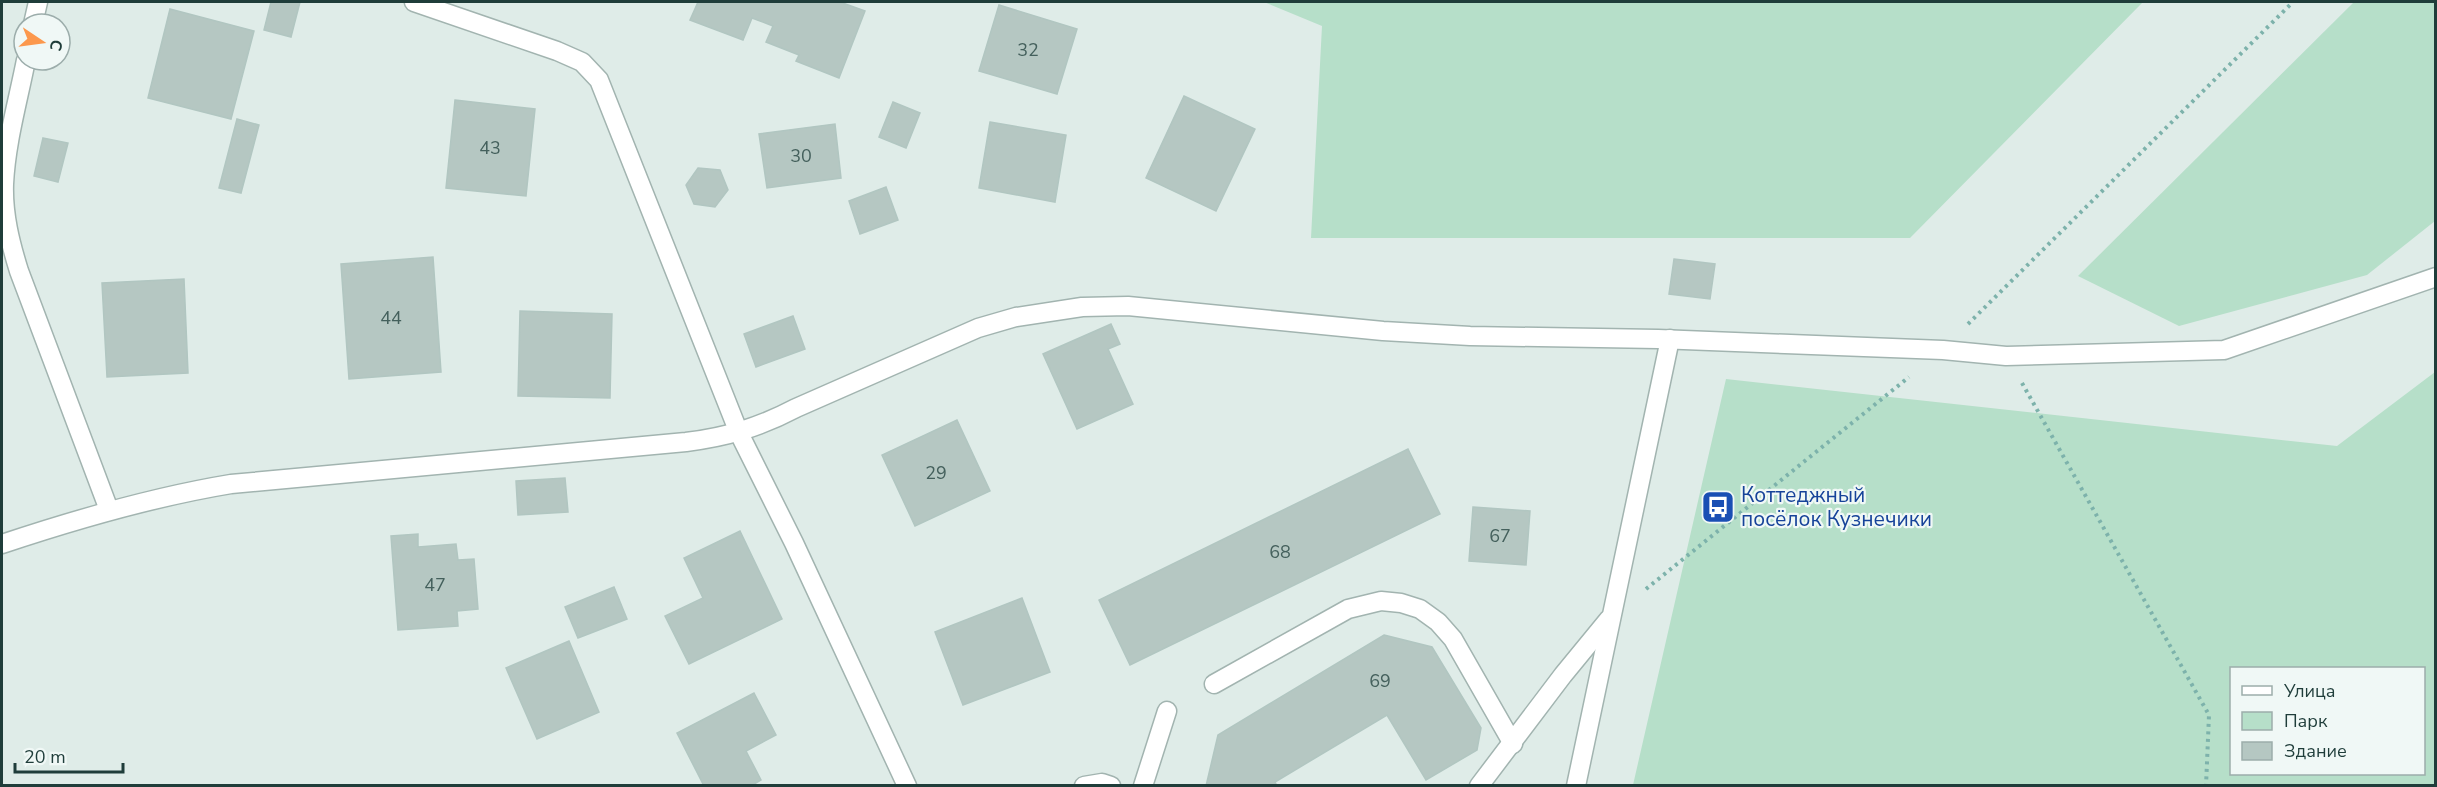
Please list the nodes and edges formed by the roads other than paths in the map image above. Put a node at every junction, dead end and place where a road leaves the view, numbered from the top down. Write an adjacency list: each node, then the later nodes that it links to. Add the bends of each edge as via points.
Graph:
1 (414, 2): 5 (street, via 557,51 582,62 599,80)
2 (24, 72): 6 (street, via 5,174 9,235)
3 (2436, 277): 4 (street, via 2223,350 2006,356)
4 (1671, 339): 5 (street, via 1470,336 1128,306 1082,307 1016,317 978,328); 8 (street)
5 (740, 433): 6 (street, via 687,442 231,484); 12 (street)
6 (109, 510): 7 (street)
7 (2, 544)
8 (1611, 617): 11 (street); 17 (street)
9 (1214, 684): 11 (street, via 1348,609 1382,601 1401,603 1438,622 1453,639)
10 (1167, 711): 15 (street)
11 (1513, 744): 16 (street)
12 (907, 786)
13 (1084, 786): 14 (street)
14 (1111, 786)
15 (1143, 786)
16 (1479, 786)
17 (1576, 786)

